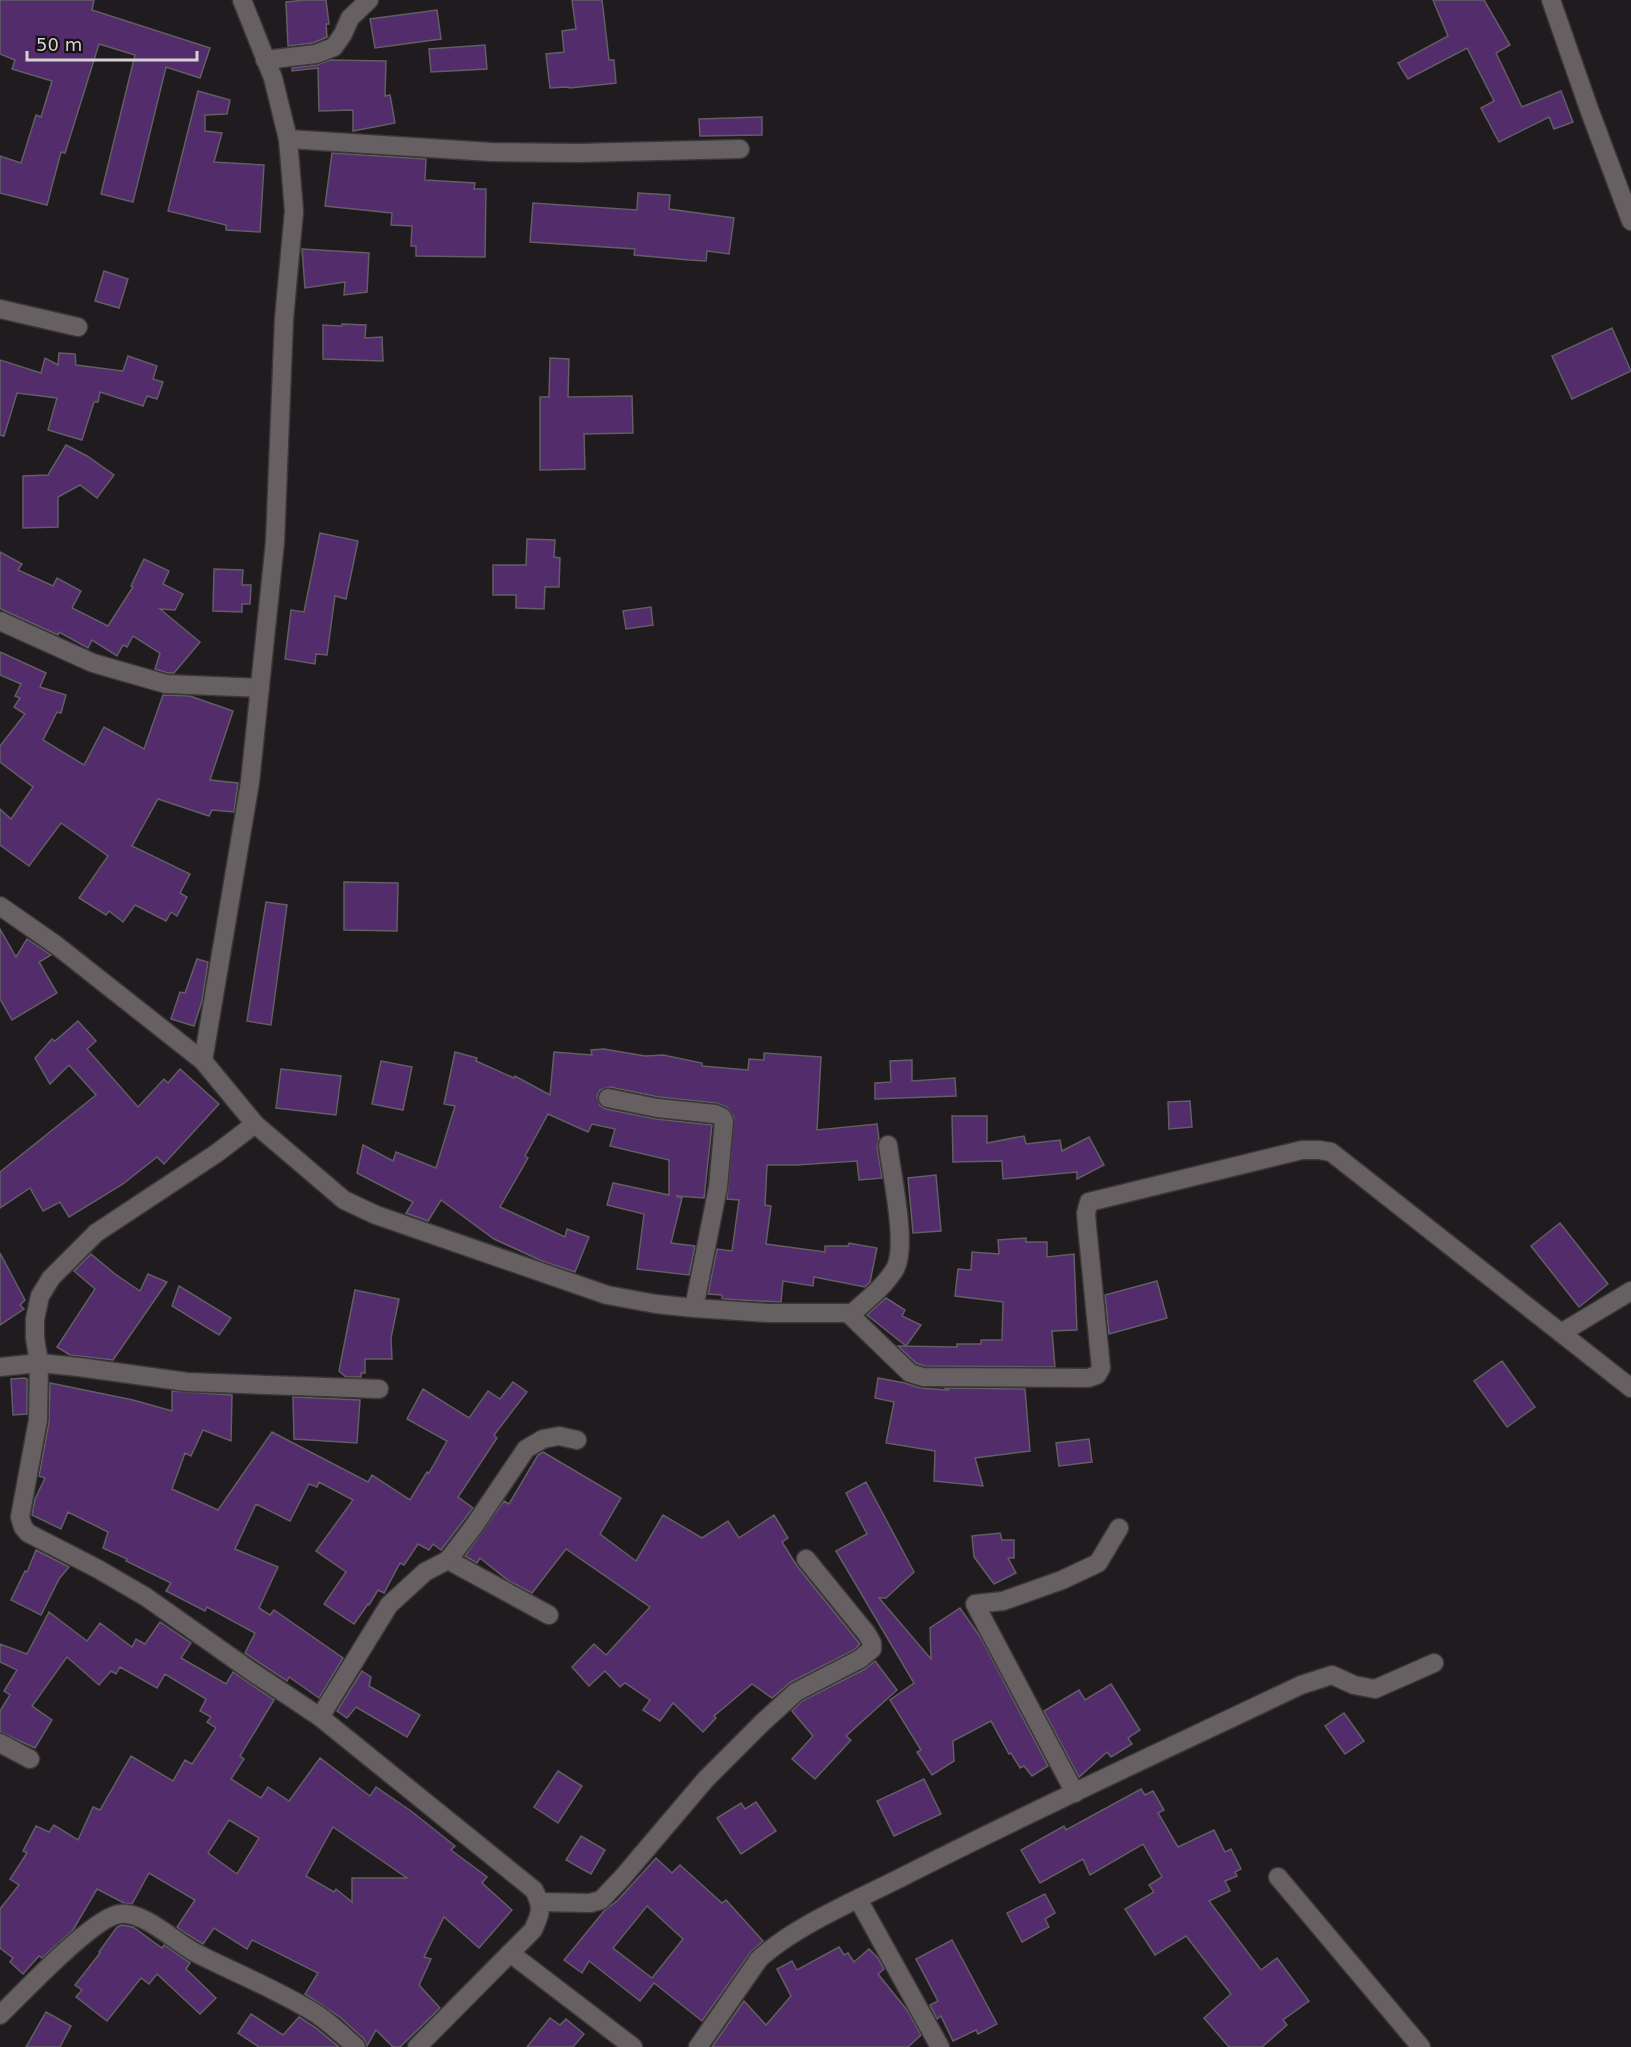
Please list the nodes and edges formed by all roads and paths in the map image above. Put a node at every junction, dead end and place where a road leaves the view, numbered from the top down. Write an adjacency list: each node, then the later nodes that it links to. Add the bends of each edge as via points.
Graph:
1 (242, 0): 4 (street)
2 (369, 0): 4 (street, via 350,18 334,47 316,54)
3 (1551, 0): 7 (street)
4 (265, 60): 5 (street)
5 (288, 139): 6 (street, via 491,152); 11 (street, via 294,211 284,319 275,542)
6 (740, 149)
7 (1631, 220)
8 (0, 309): 9 (street)
9 (78, 327)
10 (0, 621): 11 (street, via 93,663 166,684)
11 (260, 688): 13 (street, via 250,782)
12 (0, 906): 13 (street)
13 (203, 1061): 15 (street)
14 (608, 1098): 18 (street, via 715,1114 724,1121 718,1187)
15 (255, 1124): 18 (street, via 344,1200 376,1215 608,1295); 21 (street, via 96,1233 51,1278 40,1296 35,1319)
16 (888, 1145): 19 (street, via 899,1233 898,1262 884,1285)
17 (1631, 1291): 20 (street)
18 (694, 1308): 19 (street)
19 (850, 1316): 20 (street, via 910,1373 923,1377 1097,1375 1101,1368 1086,1213 1089,1202 1302,1150 1319,1150 1331,1152)
20 (1561, 1333): 23 (street)
21 (39, 1363): 22 (street); 24 (street, via 188,1382); 31 (street, via 38,1420 20,1517 22,1527 146,1597)
22 (0, 1366)
23 (1631, 1388)
24 (379, 1389)
25 (577, 1440): 28 (street, via 559,1436 543,1439 526,1449)
26 (1119, 1528): 34 (street, via 1098,1563 1004,1601 975,1604)
27 (806, 1559): 37 (street, via 867,1634 872,1649 796,1692 763,1722 706,1779 601,1900 590,1904)
28 (448, 1560): 29 (street); 31 (street, via 425,1572 389,1605)
29 (549, 1615)
30 (1434, 1663): 34 (street, via 1375,1689 1332,1675 1301,1685)
31 (320, 1717): 37 (street, via 534,1890)
32 (0, 1743): 33 (street)
33 (30, 1759)
34 (1075, 1792): 36 (street)
35 (1278, 1877): 45 (street)
36 (858, 1899): 43 (street, via 764,1955); 44 (street)
37 (540, 1902): 38 (street, via 540,1915 533,1930)
38 (510, 1953): 41 (street); 42 (street)
39 (0, 2015): 40 (street, via 103,1920 119,1913 132,1914 194,1952 299,2004)
40 (356, 2047)
41 (417, 2047)
42 (633, 2047)
43 (698, 2047)
44 (940, 2047)
45 (1421, 2047)

